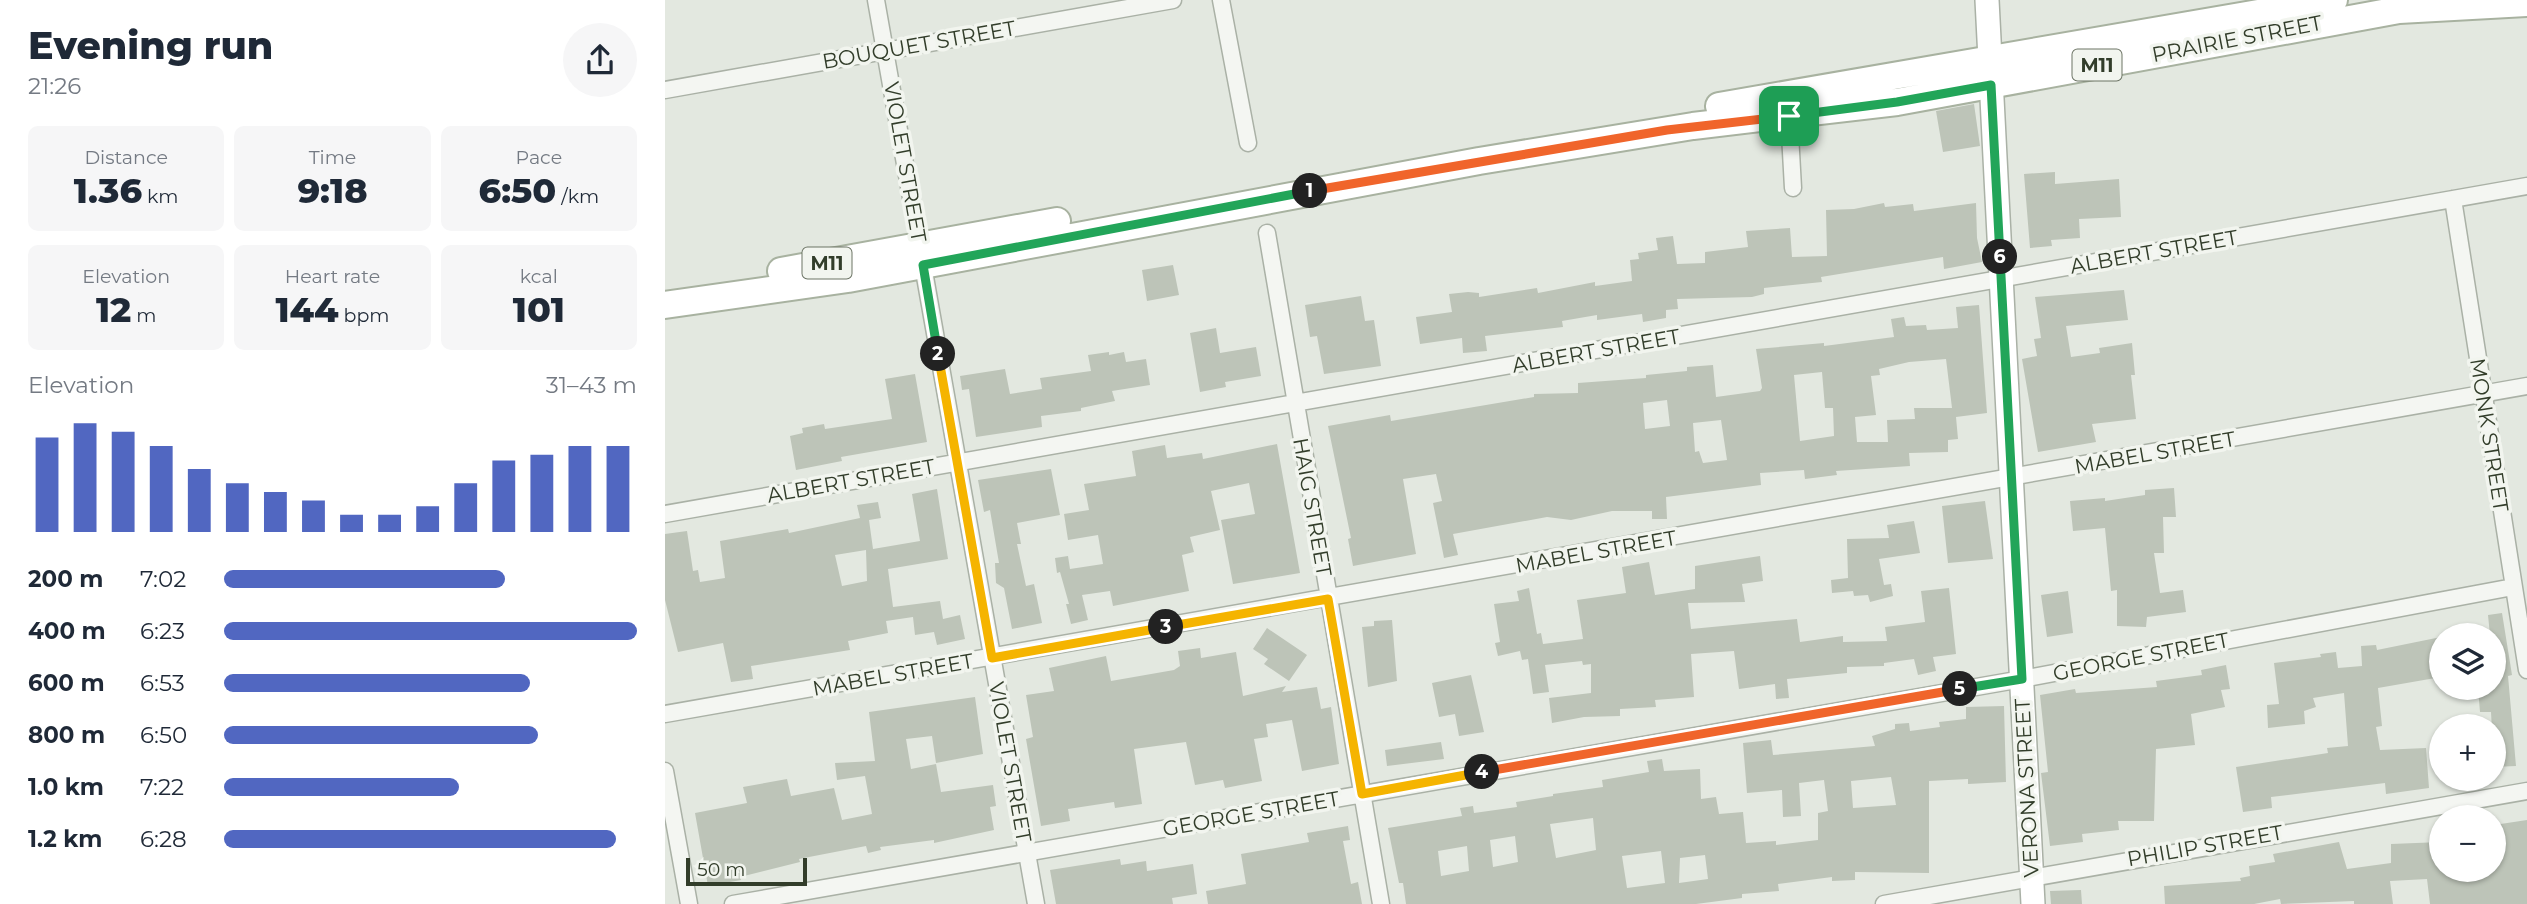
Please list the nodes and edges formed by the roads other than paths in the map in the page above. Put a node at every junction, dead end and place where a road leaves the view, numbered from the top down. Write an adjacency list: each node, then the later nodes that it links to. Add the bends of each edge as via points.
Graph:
1 (876, 0): 7 (street, VIOLET STREET)
2 (1173, 0): 7 (street, BOUQUET STREET)
3 (1221, 0): 11 (street)
4 (1987, 0): 8 (main road, VERONA STREET)
5 (2334, 0): 8 (main road, PRAIRIE STREET / M11)
6 (2527, 3): 8 (main road, PRAIRIE STREET / M11, via 2399,10)
7 (885, 51): 9 (street, BOUQUET STREET); 16 (street, VIOLET STREET)
8 (1991, 73): 10 (main road, PRAIRIE STREET / M11, via 1897,102); 16 (main road, PRAIRIE STREET / M11, via 1490,145); 17 (main road, VERONA STREET)
9 (665, 90)
10 (1789, 116): 13 (street); 16 (main road, PRAIRIE STREET / M11, via 1693,126)
11 (1248, 143)
12 (2527, 186): 14 (street, ALBERT STREET)
13 (1793, 188)
14 (2452, 199): 17 (street, ALBERT STREET); 21 (street, MONK STREET)
15 (1267, 233): 22 (street, HAIG STREET)
16 (921, 256): 18 (main road, PRAIRIE STREET / M11); 19 (main road, PRAIRIE STREET / M11); 23 (street, VIOLET STREET)
17 (2001, 279): 22 (street, ALBERT STREET); 24 (main road, VERONA STREET)
18 (665, 290)
19 (665, 305)
20 (2527, 386): 21 (street, MABEL STREET)
21 (2483, 395): 24 (street, MABEL STREET); 26 (street, MONK STREET)
22 (1295, 403): 23 (street, ALBERT STREET); 27 (street, HAIG STREET)
23 (957, 462): 25 (street, ALBERT STREET); 28 (street, VIOLET STREET)
24 (2011, 478): 27 (street, MABEL STREET); 30 (main road, VERONA STREET)
25 (665, 514)
26 (2513, 587): 29 (street, MONK STREET); 30 (street, GEORGE STREET)
27 (1328, 599): 28 (street, MABEL STREET); 34 (street, HAIG STREET)
28 (992, 658): 31 (street, MABEL STREET); 35 (street, VIOLET STREET)
29 (2527, 670)
30 (2022, 679): 34 (street, GEORGE STREET); 36 (main road, VERONA STREET)
31 (665, 714)
32 (665, 771): 37 (street)
33 (2527, 791): 36 (street, PHILIP STREET)
34 (1362, 794): 35 (street, GEORGE STREET); 40 (street, HAIG STREET)
35 (1027, 854): 38 (street, GEORGE STREET); 39 (street, VIOLET STREET)
36 (2032, 877): 41 (street, PHILIP STREET); 42 (main road, VERONA STREET)
37 (689, 904)
38 (733, 904)
39 (1036, 904)
40 (1381, 904)
41 (1884, 904)
42 (2033, 904)

